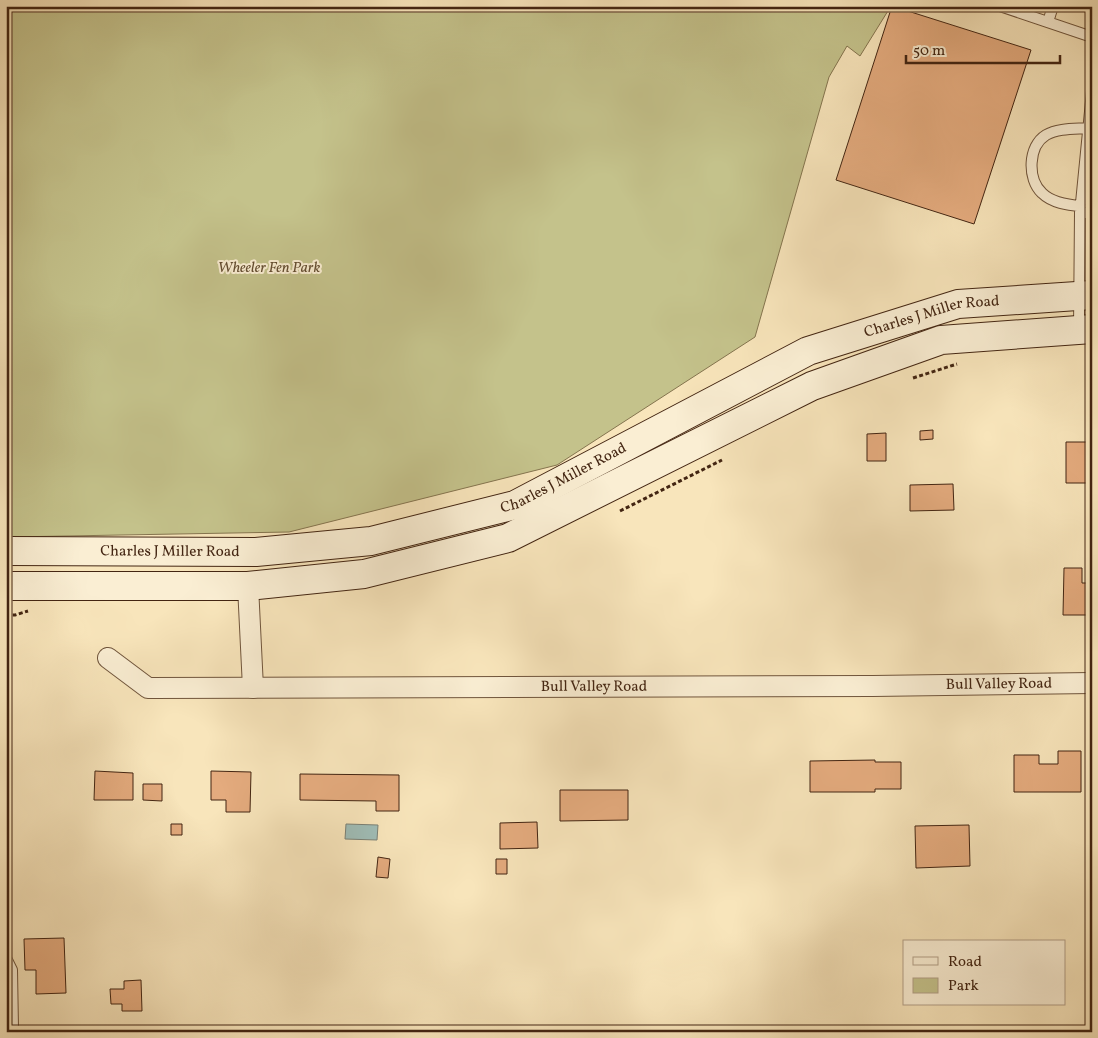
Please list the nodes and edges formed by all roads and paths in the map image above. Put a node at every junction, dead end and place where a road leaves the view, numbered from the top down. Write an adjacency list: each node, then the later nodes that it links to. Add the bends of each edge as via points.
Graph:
1 (1000, 6): 3 (lane)
2 (1053, 6): 3 (lane)
3 (1048, 22): 4 (lane)
4 (1092, 37)
5 (1092, 91): 6 (lane)
6 (1088, 128): 7 (lane); 7 (lane, via 1046,135 1039,142 1032,160 1033,180 1042,194 1058,203)
7 (1081, 209): 8 (lane); 9 (lane)
8 (1092, 213)
9 (1086, 295): 10 (lane); 11 (street, Charles J Miller Road, via 958,304 808,351 515,505 371,541 256,552)
10 (1086, 329): 13 (street, Charles J Miller Road, via 941,340 821,382 508,538 364,574)
11 (6, 551)
12 (6, 586): 13 (street, Charles J Miller Road)
13 (248, 586): 16 (street)
14 (108, 658): 16 (street, Bull Valley Road, via 148,688)
15 (1092, 683): 16 (street, Bull Valley Road)
16 (253, 688)
17 (6, 958): 18 (lane, via 12,970 13,1028)
18 (9, 1032)

